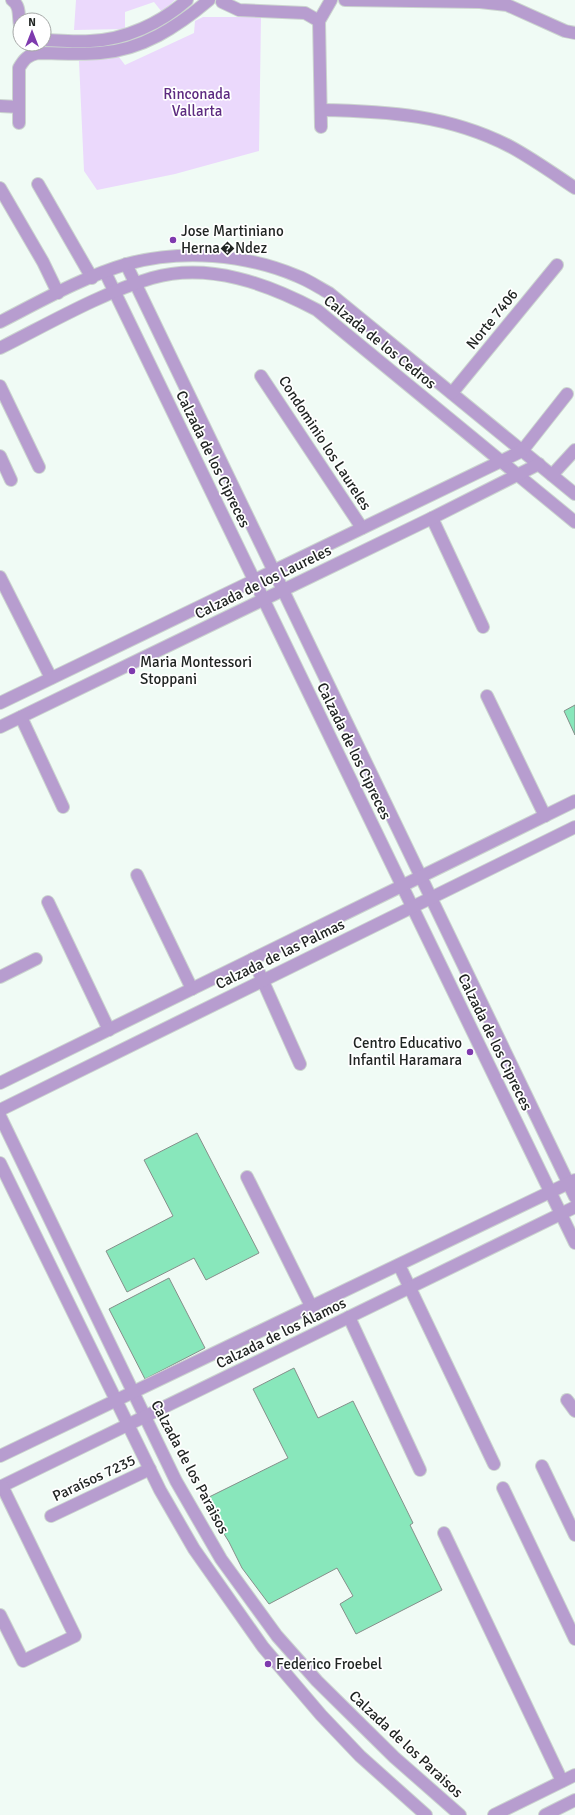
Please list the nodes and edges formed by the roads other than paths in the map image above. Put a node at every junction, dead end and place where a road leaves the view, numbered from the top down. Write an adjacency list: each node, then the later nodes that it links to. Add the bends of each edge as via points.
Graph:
1 (12, 0): 8 (street, via 16,2)
2 (187, 0): 10 (street)
3 (209, 0): 6 (street); 12 (street)
4 (331, 0): 9 (street)
5 (345, 0): 11 (street, via 480,2 507,5)
6 (224, 1): 7 (street, via 239,10)
7 (280, 5): 9 (street, via 306,13)
8 (19, 12)
9 (319, 21): 18 (street)
10 (147, 27): 12 (street); 14 (street, via 109,39)
11 (575, 33)
12 (153, 39): 15 (street, via 118,50)
13 (52, 40): 14 (street)
14 (64, 41): 15 (street)
15 (64, 54): 17 (street, via 38,53 23,60 19,68)
16 (0, 106): 17 (street)
17 (19, 107): 19 (street)
18 (320, 110): 20 (street); 23 (street, via 392,112 453,125 509,147)
19 (19, 123)
20 (321, 127)
21 (38, 184): 27 (street)
22 (0, 188): 30 (street)
23 (575, 188)
24 (126, 264): 26 (street, Calzada de los Cedros); 28 (street, Calzada de los Cipreces); 35 (street, Calzada de los Cedros, via 171,256 217,256 271,266 298,276 329,293)
25 (557, 265): 35 (street, Norte 7406)
26 (105, 272): 27 (street, Calzada de los Cedros); 29 (street, Calzada de los Cipreces)
27 (92, 278): 30 (street, Calzada de los Cedros)
28 (135, 284): 29 (street, Calzada de los Cedros); 38 (street, Calzada de los Cedros, via 172,274 216,274 266,286 289,295 317,310); 54 (street, Calzada de los Cipreces)
29 (115, 292): 32 (street, Calzada de los Cedros); 56 (street, Calzada de los Cipreces)
30 (58, 293): 31 (street, Calzada de los Cedros)
31 (0, 322)
32 (0, 348)
33 (261, 376): 52 (street, Condominio los Laureles)
34 (0, 386): 44 (street)
35 (452, 393): 37 (street, Calzada de los Cedros)
36 (567, 394): 40 (street)
37 (468, 406): 38 (street); 40 (street, Calzada de los Cedros)
38 (457, 425): 42 (street, Calzada de los Cedros)
39 (575, 450): 46 (street)
40 (522, 451): 42 (street, Calzada de los Laureles); 43 (street, Calzada de los Cedros)
41 (0, 456): 47 (street)
42 (501, 461): 45 (street, Calzada de los Cedros); 49 (street, Calzada de los Laureles)
43 (538, 464): 45 (street, Calzada de los Laureles); 46 (street, Calzada de los Cedros)
44 (39, 467)
45 (518, 475): 50 (street, Calzada de los Laureles); 51 (street, Calzada de los Cedros)
46 (552, 475): 48 (street, Calzada de los Cedros)
47 (12, 480)
48 (575, 494)
49 (387, 516): 52 (street, Calzada de los Laureles); 53 (street)
50 (432, 518): 53 (street, Calzada de los Laureles); 59 (street)
51 (575, 522)
52 (362, 528): 54 (street, Calzada de los Laureles)
53 (396, 535): 57 (street, Calzada de los Laureles)
54 (274, 570): 56 (street, Calzada de los Laureles); 57 (street, Calzada de los Cipreces)
55 (0, 577): 60 (street)
56 (253, 580): 58 (street, Calzada de los Cipreces); 60 (street, Calzada de los Laureles)
57 (283, 589): 58 (street, Calzada de los Laureles); 70 (street, Calzada de los Cipreces)
58 (262, 599): 63 (street, Calzada de los Laureles); 71 (street, Calzada de los Cipreces)
59 (483, 627)
60 (51, 678): 62 (street, Calzada de los Laureles)
61 (486, 696): 67 (street)
62 (0, 702)
63 (21, 717): 64 (street, Calzada de los Laureles); 66 (street)
64 (0, 727)
65 (575, 801): 67 (street, Calzada de las Palmas)
66 (63, 807)
67 (545, 816): 70 (street, Calzada de las Palmas)
68 (575, 827): 72 (street, Calzada de las Palmas)
69 (137, 875): 79 (street)
70 (421, 876): 71 (street, Calzada de las Palmas); 72 (street, Calzada de los Cipreces)
71 (402, 886): 74 (street, Calzada de los Cipreces); 76 (street, Calzada de las Palmas)
72 (431, 898): 74 (street, Calzada de las Palmas); 87 (street, Calzada de los Cipreces)
73 (48, 902): 80 (street)
74 (412, 907): 78 (street, Calzada de las Palmas); 88 (street, Calzada de los Cipreces)
75 (36, 959): 77 (street)
76 (253, 959): 78 (street); 79 (street, Calzada de las Palmas)
77 (0, 977)
78 (264, 980): 81 (street); 83 (street, Calzada de las Palmas)
79 (192, 989): 80 (street, Calzada de las Palmas)
80 (109, 1030): 82 (street, Calzada de las Palmas)
81 (300, 1064)
82 (0, 1083)
83 (0, 1110)
84 (0, 1116): 97 (street, Calzada de los Paraisos)
85 (0, 1163): 99 (street)
86 (247, 1177): 95 (street)
87 (572, 1182): 88 (street, Calzada de los Álamos); 89 (street, Calzada de los Cipreces)
88 (550, 1192): 91 (street, Calzada de los Cipreces); 93 (street, Calzada de los Álamos)
89 (575, 1196)
90 (575, 1207): 91 (street, Calzada de los Álamos)
91 (561, 1214): 92 (street, Calzada de los Cipreces); 94 (street, Calzada de los Álamos)
92 (575, 1243)
93 (399, 1265): 94 (street); 95 (street, Calzada de los Álamos)
94 (410, 1288): 96 (street, Calzada de los Álamos); 104 (street)
95 (312, 1308): 97 (street, Calzada de los Álamos)
96 (349, 1317): 101 (street, Calzada de los Álamos); 107 (street)
97 (133, 1392): 99 (street, Calzada de los Álamos); 101 (street, Calzada de los Paraisos)
98 (567, 1400): 100 (street)
99 (116, 1401): 102 (street); 103 (street, Calzada de los Álamos)
100 (575, 1411)
101 (145, 1417): 102 (street, Calzada de los Álamos); 113 (street, Calzada de los Paraisos, via 185,1499)
102 (128, 1425): 106 (street); 108 (street, Calzada de los Álamos)
103 (0, 1456)
104 (494, 1464)
105 (542, 1466): 112 (street)
106 (150, 1469): 110 (street, Paraísos 7235); 114 (street)
107 (420, 1470)
108 (1, 1487): 116 (street, via 75,1636 23,1661)
109 (503, 1488): 118 (street)
110 (51, 1516)
111 (444, 1533): 120 (street)
112 (575, 1535)
113 (209, 1539): 114 (street); 115 (street, Calzada de los Paraisos)
114 (194, 1549): 117 (street)
115 (254, 1605): 117 (street); 123 (street, Calzada de los Paraisos, via 277,1636 336,1702)
116 (0, 1616)
117 (240, 1617): 122 (street, via 337,1732)
118 (575, 1639)
119 (575, 1775): 120 (street)
120 (562, 1782): 124 (street)
121 (575, 1800): 125 (street)
122 (426, 1815)
123 (460, 1815)
124 (494, 1815)
125 (544, 1815)

